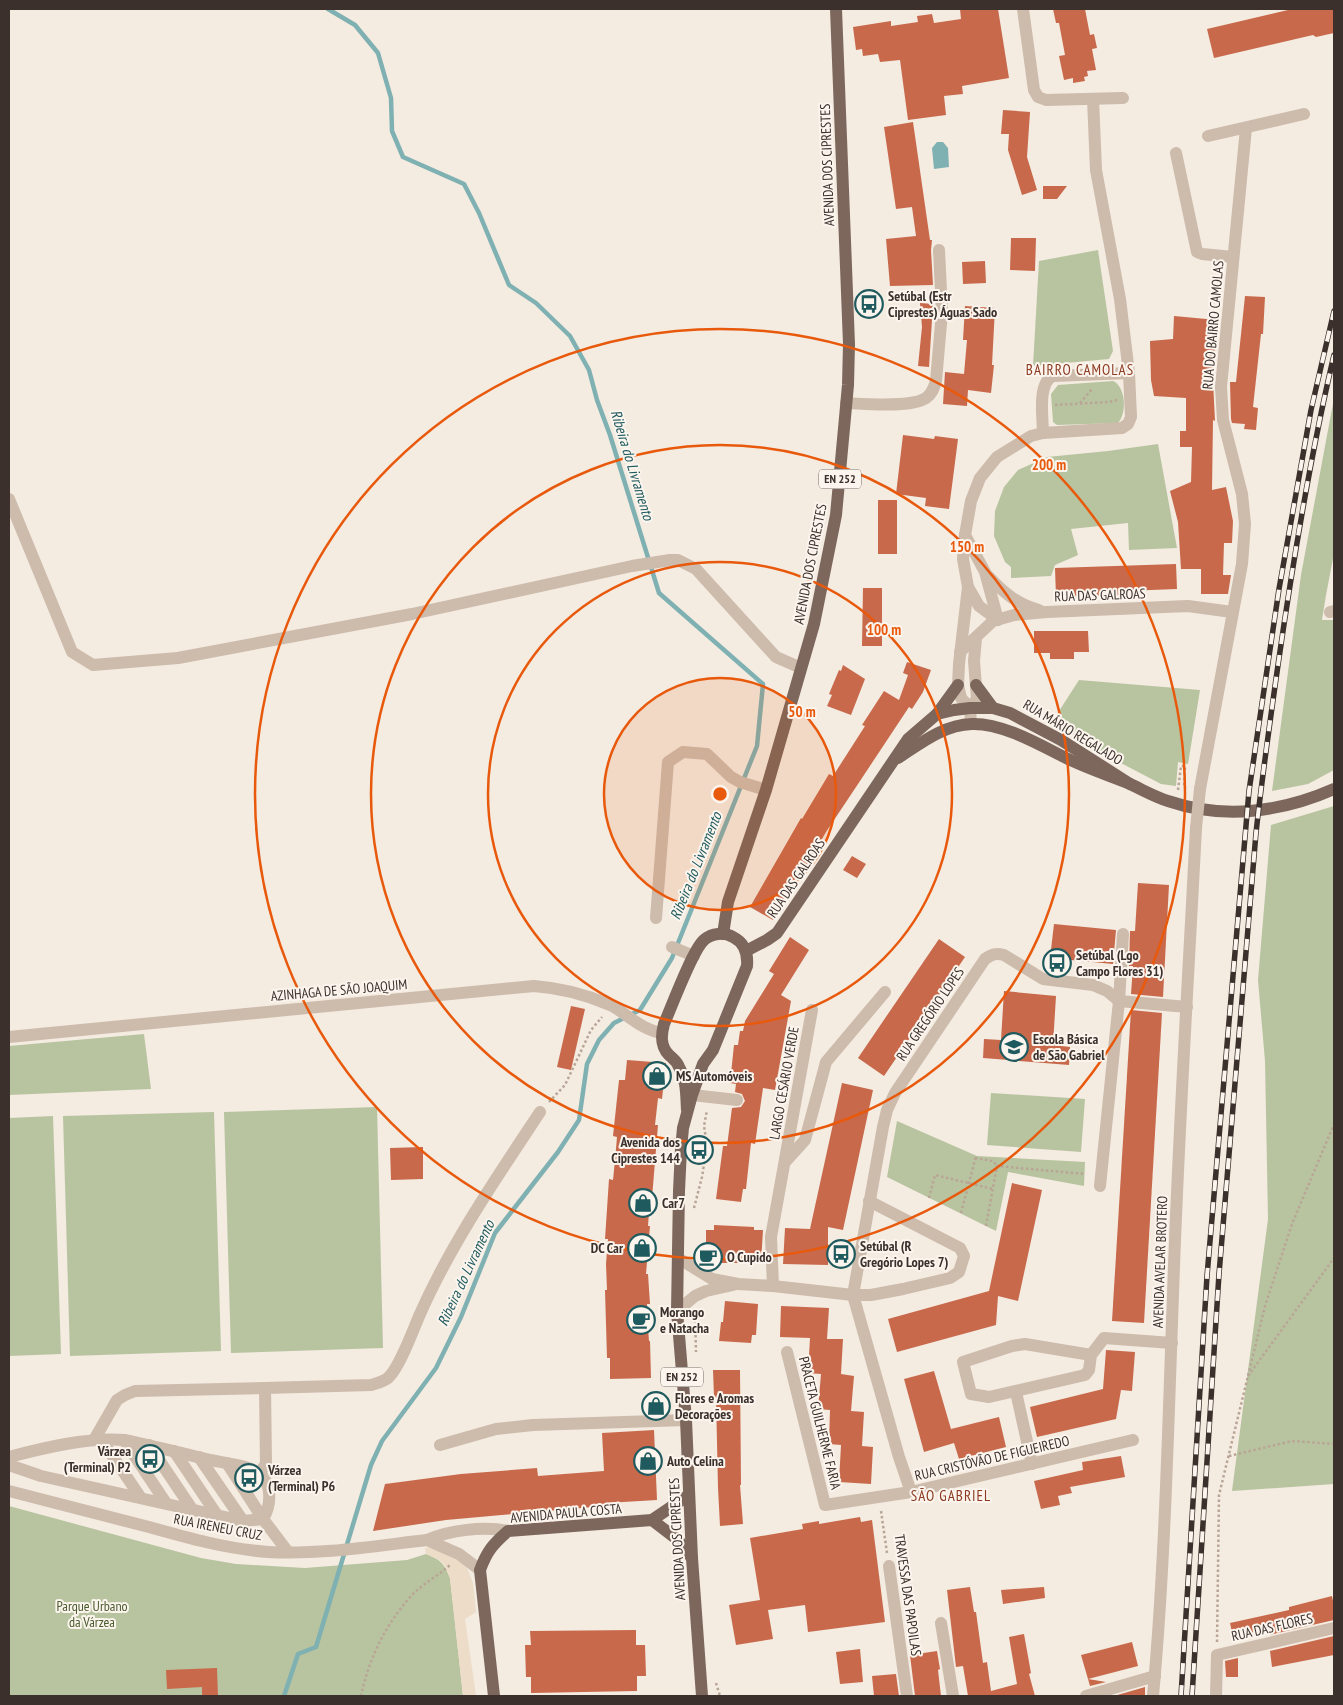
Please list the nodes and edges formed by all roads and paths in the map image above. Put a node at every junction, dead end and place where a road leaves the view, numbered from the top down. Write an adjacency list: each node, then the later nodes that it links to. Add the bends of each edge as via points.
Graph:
1 (836, 9): 14 (main road, AVENIDA DOS CIPRESTES / EN 252, via 849,335)
2 (1024, 9): 4 (street, via 1034,90 1038,97 1046,100)
3 (1123, 98): 4 (street)
4 (1093, 99): 11 (street, via 1096,170 1120,299)
5 (1304, 114): 6 (street)
6 (1246, 128): 7 (street); 10 (street, RUA DO BAIRRO CAMOLAS)
7 (1208, 136)
8 (1176, 153): 10 (street, via 1197,252)
9 (939, 250): 14 (street, via 942,312 933,390 928,397 904,404)
10 (1233, 257): 23 (street, RUA DO BAIRRO CAMOLAS, via 1221,387 1224,420 1242,494 1245,524 1242,564)
11 (1129, 373): 17 (street, via 1053,376 1048,379 1043,389); 17 (street, via 1131,417 1124,427)
12 (1096, 382): 15 (path)
13 (1109, 402): 15 (path)
14 (846, 403): 27 (main road, AVENIDA DOS CIPRESTES / EN 252, via 836,515 814,624)
15 (1080, 404): 16 (path)
16 (1051, 406)
17 (1043, 433): 19 (street, via 1031,436 1002,453 984,473 973,493)
18 (9, 499): 27 (street, via 72,652 93,665 178,658 412,614 632,566 678,560 696,570 776,657)
19 (965, 535): 20 (street); 21 (street, via 963,559)
20 (985, 572): 22 (street, via 1013,599); 24 (street)
21 (968, 587): 24 (street, via 979,606); 26 (street)
22 (1047, 612): 23 (street, RUA DAS GALROAS, via 1188,606); 24 (street, RUA DAS GALROAS)
23 (1232, 612): 38 (street, RUA DO BAIRRO CAMOLAS)
24 (998, 620): 25 (street, RUA DAS GALROAS, via 989,624)
25 (976, 638): 26 (street, RUA DAS GALROAS); 29 (street)
26 (960, 652): 28 (street)
27 (801, 668): 36 (main road, AVENIDA DOS CIPRESTES / EN 252)
28 (958, 685): 30 (street, via 961,698); 32 (main road, RUA DAS GALROAS)
29 (976, 685): 30 (street, via 976,700); 31 (main road)
30 (970, 708): 31 (main road, RUA MÁRIO REGALADO); 32 (main road); 33 (street)
31 (993, 708): 35 (main road, RUA MÁRIO REGALADO, via 1010,713 1054,736)
32 (937, 714): 34 (main road, RUA DAS GALROAS, via 908,740)
33 (972, 724): 34 (main road, RUA DAS GALROAS, via 933,734); 35 (main road, RUA MÁRIO REGALADO, via 1020,736 1081,766)
34 (894, 761): 44 (main road, RUA DAS GALROAS, via 781,928)
35 (1130, 784): 37 (main road, RUA MÁRIO REGALADO, via 1183,806 1230,812 1277,807)
36 (760, 788): 41 (street, via 740,782 707,754 683,752 668,762); 42 (main road, AVENIDA DOS CIPRESTES / EN 252, via 728,902)
37 (1334, 788)
38 (1200, 789): 39 (path, via 1184,788 1185,766 1180,766); 40 (street, RUA DO BAIRRO CAMOLAS, bridge)
39 (1178, 790)
40 (1196, 828): 48 (street, AVENIDA AVELAR BROTERO)
41 (656, 918)
42 (723, 934): 44 (main road, via 737,939); 50 (main road, via 716,934 683,951)
43 (1123, 934): 46 (street)
44 (746, 951): 52 (main road, AVENIDA DOS CIPRESTES / EN 252, via 747,966)
45 (885, 992): 60 (street, LARGO CESÁRIO VERDE, via 826,1062 804,1140)
46 (1118, 1000): 48 (street, RUA GREGÓRIO LOPES); 64 (street); 67 (street, RUA GREGÓRIO LOPES, via 1093,985 1043,979 998,953 985,959 895,1093 887,1110)
47 (611, 1006): 50 (street, AZINHAGA DE SÃO JOAQUIM, via 646,1029); 51 (street, AZINHAGA DE SÃO JOAQUIM, via 574,992 534,986); 58 (path, via 591,1030 565,1085)
48 (1187, 1007): 78 (street, AVENIDA AVELAR BROTERO)
49 (812, 1010): 60 (street, LARGO CESÁRIO VERDE)
50 (662, 1033): 53 (main road, AVENIDA DOS CIPRESTES / EN 252, via 664,1048)
51 (9, 1037)
52 (709, 1056): 53 (main road, via 690,1064); 54 (main road, AVENIDA DOS CIPRESTES / EN 252)
53 (675, 1060): 57 (main road, AVENIDA DOS CIPRESTES / EN 252, via 686,1087)
54 (692, 1095): 55 (street); 57 (main road, AVENIDA DOS CIPRESTES / EN 252)
55 (709, 1098): 56 (street); 69 (path, via 704,1126 707,1145)
56 (737, 1100)
57 (687, 1110): 71 (main road, AVENIDA DOS CIPRESTES / EN 252, via 681,1148)
58 (540, 1112): 83 (street, via 460,1236 389,1377 371,1385)
59 (1334, 1124): 82 (path, via 1292,1224 1265,1306)
60 (785, 1162): 74 (street, LARGO CESÁRIO VERDE, via 771,1237)
61 (997, 1166): 62 (path); 63 (path, via 993,1161 976,1157); 65 (path)
62 (1084, 1174)
63 (969, 1184): 65 (path); 66 (path, via 935,1175); 68 (path)
64 (1100, 1186)
65 (993, 1189): 70 (path)
66 (929, 1198)
67 (869, 1201): 75 (street, RUA GREGÓRIO LOPES); 75 (street, via 960,1248 964,1256 959,1272 950,1278 887,1292)
68 (961, 1213)
69 (692, 1214)
70 (986, 1226)
71 (678, 1258): 73 (street, via 712,1279); 77 (main road, AVENIDA DOS CIPRESTES / EN 252)
72 (1334, 1258): 82 (path)
73 (738, 1284): 74 (street); 76 (street)
74 (773, 1286): 75 (street)
75 (853, 1295): 101 (street, RUA CRISTÓVÃO DE FIGUEIREDO)
76 (695, 1296): 77 (street); 80 (path)
77 (676, 1311): 85 (main road, AVENIDA DOS CIPRESTES / EN 252)
78 (1172, 1343): 81 (street, via 1104,1338); 121 (street, AVENIDA AVELAR BROTERO)
79 (787, 1352): 103 (street, PRACETA GUILHERME FARIA, via 825,1504)
80 (696, 1354)
81 (1091, 1355): 84 (street, via 1085,1375); 84 (street, via 1024,1344 963,1362 972,1394 989,1397)
82 (1248, 1377): 93 (path)
83 (265, 1388): 86 (street, via 135,1391 117,1400); 99 (street, via 266,1464)
84 (1016, 1392): 97 (street)
85 (686, 1420): 91 (street, via 533,1425 496,1430); 102 (main road, AVENIDA DOS CIPRESTES / EN 252)
86 (98, 1440): 87 (street); 94 (street); 104 (street)
87 (124, 1440): 90 (street); 105 (street)
88 (1133, 1440): 97 (street, RUA CRISTÓVÃO DE FIGUEIREDO)
89 (1334, 1444): 93 (path, via 1292,1441)
90 (149, 1445): 92 (street); 106 (street)
91 (440, 1445)
92 (174, 1451): 95 (street); 107 (street)
93 (1228, 1456): 120 (path, via 1219,1496)
94 (9, 1457)
95 (200, 1457): 96 (street); 109 (street)
96 (227, 1463): 99 (street); 108 (street)
97 (1032, 1464): 101 (street, RUA CRISTÓVÃO DE FIGUEIREDO)
98 (9, 1465): 104 (street, via 42,1476)
99 (259, 1474): 108 (street, via 267,1484 270,1501)
100 (9, 1491): 113 (street, RUA IRENEU CRUZ, via 217,1544)
101 (911, 1492): 103 (street, PRACETA GUILHERME FARIA)
102 (690, 1495): 110 (main road); 114 (main road, AVENIDA DOS CIPRESTES / EN 252)
103 (879, 1497): 116 (path, TRAVESSA DAS PAPOILAS)
104 (141, 1498): 105 (street)
105 (166, 1503): 106 (street)
106 (192, 1509): 107 (street)
107 (217, 1515): 109 (street)
108 (264, 1519): 109 (street); 113 (street)
109 (243, 1520)
110 (652, 1520): 111 (main road, AVENIDA PAULA COSTA); 114 (main road, via 678,1540)
111 (508, 1531): 112 (street, RUA IRENEU CRUZ, via 495,1528 467,1531 440,1534); 117 (main road, AVENIDA PAULA COSTA, via 492,1544)
112 (426, 1540): 113 (street, RUA IRENEU CRUZ, via 330,1551); 117 (street, RUA IRENEU CRUZ, via 459,1554)
113 (288, 1552)
114 (692, 1558): 125 (main road, AVENIDA DOS CIPRESTES / EN 252)
115 (450, 1565): 123 (path, via 414,1594 385,1629)
116 (889, 1566): 127 (street, TRAVESSA DAS PAPOILAS)
117 (480, 1570): 124 (main road, AVENIDA PAULA COSTA)
118 (941, 1623): 128 (street)
119 (1334, 1628): 120 (street, RUA DAS FLORES)
120 (1217, 1655): 131 (street)
121 (1155, 1676): 129 (street); 130 (street, AVENIDA AVELAR BROTERO)
122 (715, 1680): 126 (path)
123 (360, 1696)
124 (494, 1696)
125 (702, 1696)
126 (720, 1696)
127 (907, 1696)
128 (953, 1696)
129 (1086, 1696)
130 (1153, 1696)
131 (1216, 1696)

